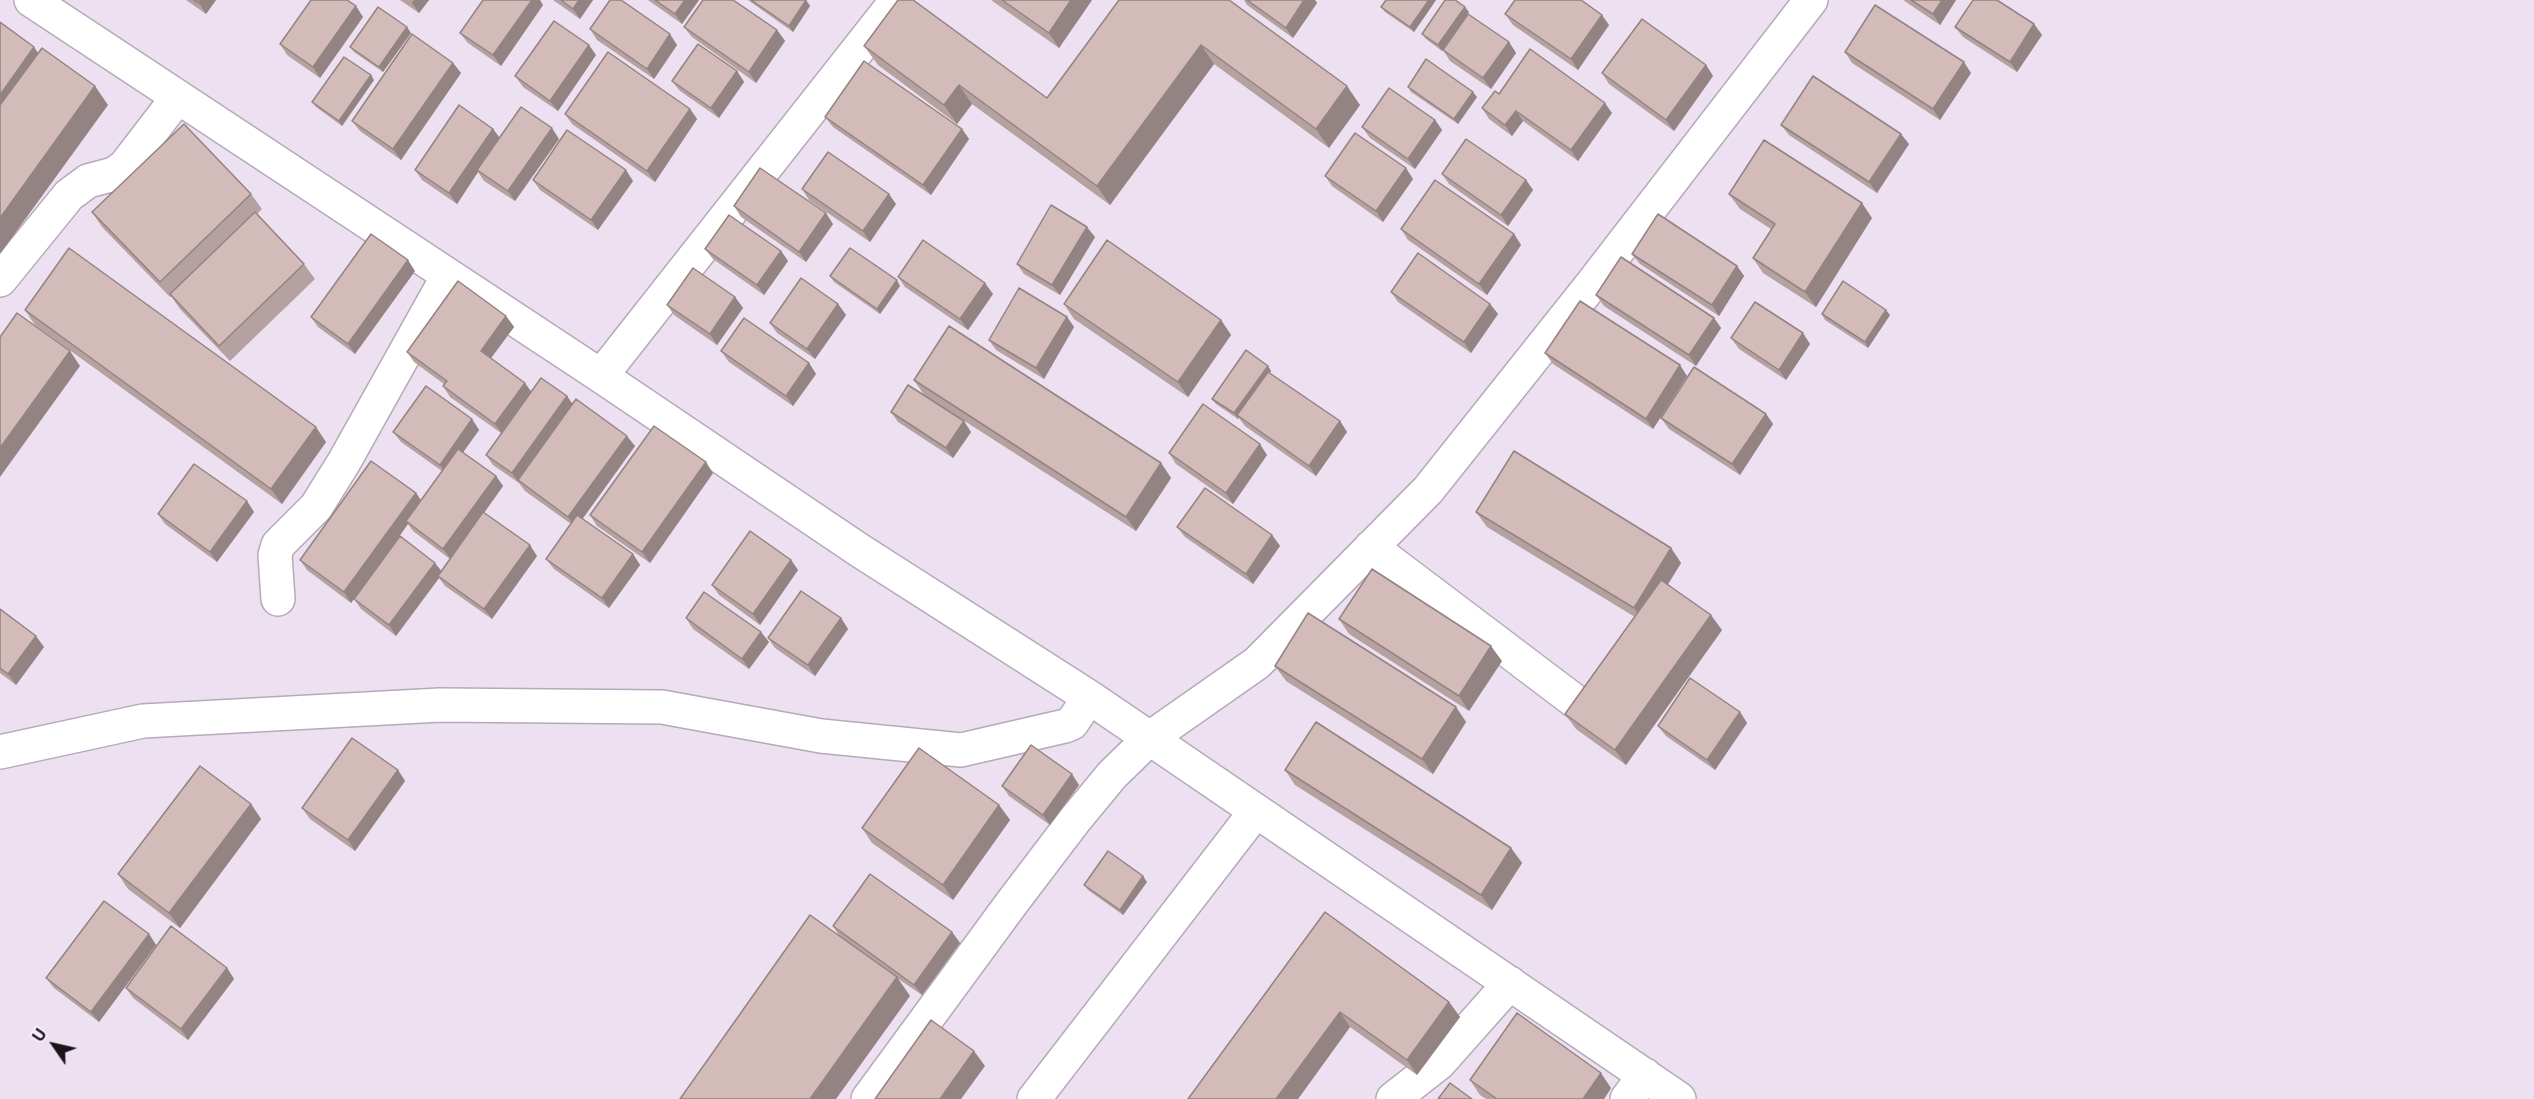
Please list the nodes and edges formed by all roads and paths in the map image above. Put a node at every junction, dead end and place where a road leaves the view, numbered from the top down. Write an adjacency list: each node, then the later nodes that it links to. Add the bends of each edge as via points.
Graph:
1 (31, 0): 4 (street)
2 (897, 0): 7 (street)
3 (1811, 0): 8 (street, via 1443,472)
4 (178, 97): 5 (street); 6 (street, via 125,166 114,174 88,181 69,195)
5 (448, 276): 7 (street); 9 (street, via 316,507 278,545)
6 (0, 280)
7 (601, 376): 10 (street, via 859,550)
8 (1371, 547): 11 (street); 12 (street, via 1257,663)
9 (278, 599)
10 (1089, 697): 12 (street); 13 (street, via 1072,723 1065,726 961,750 821,736 662,707 440,705 143,721)
11 (1580, 705)
12 (1150, 738): 14 (street); 17 (street, via 1074,820)
13 (0, 752)
14 (1256, 811): 15 (street); 18 (street)
15 (1510, 983): 16 (street); 19 (street, via 1439,1063)
16 (1636, 1087): 20 (street)
17 (868, 1099)
18 (1034, 1099)
19 (1393, 1099)
20 (1679, 1099)

